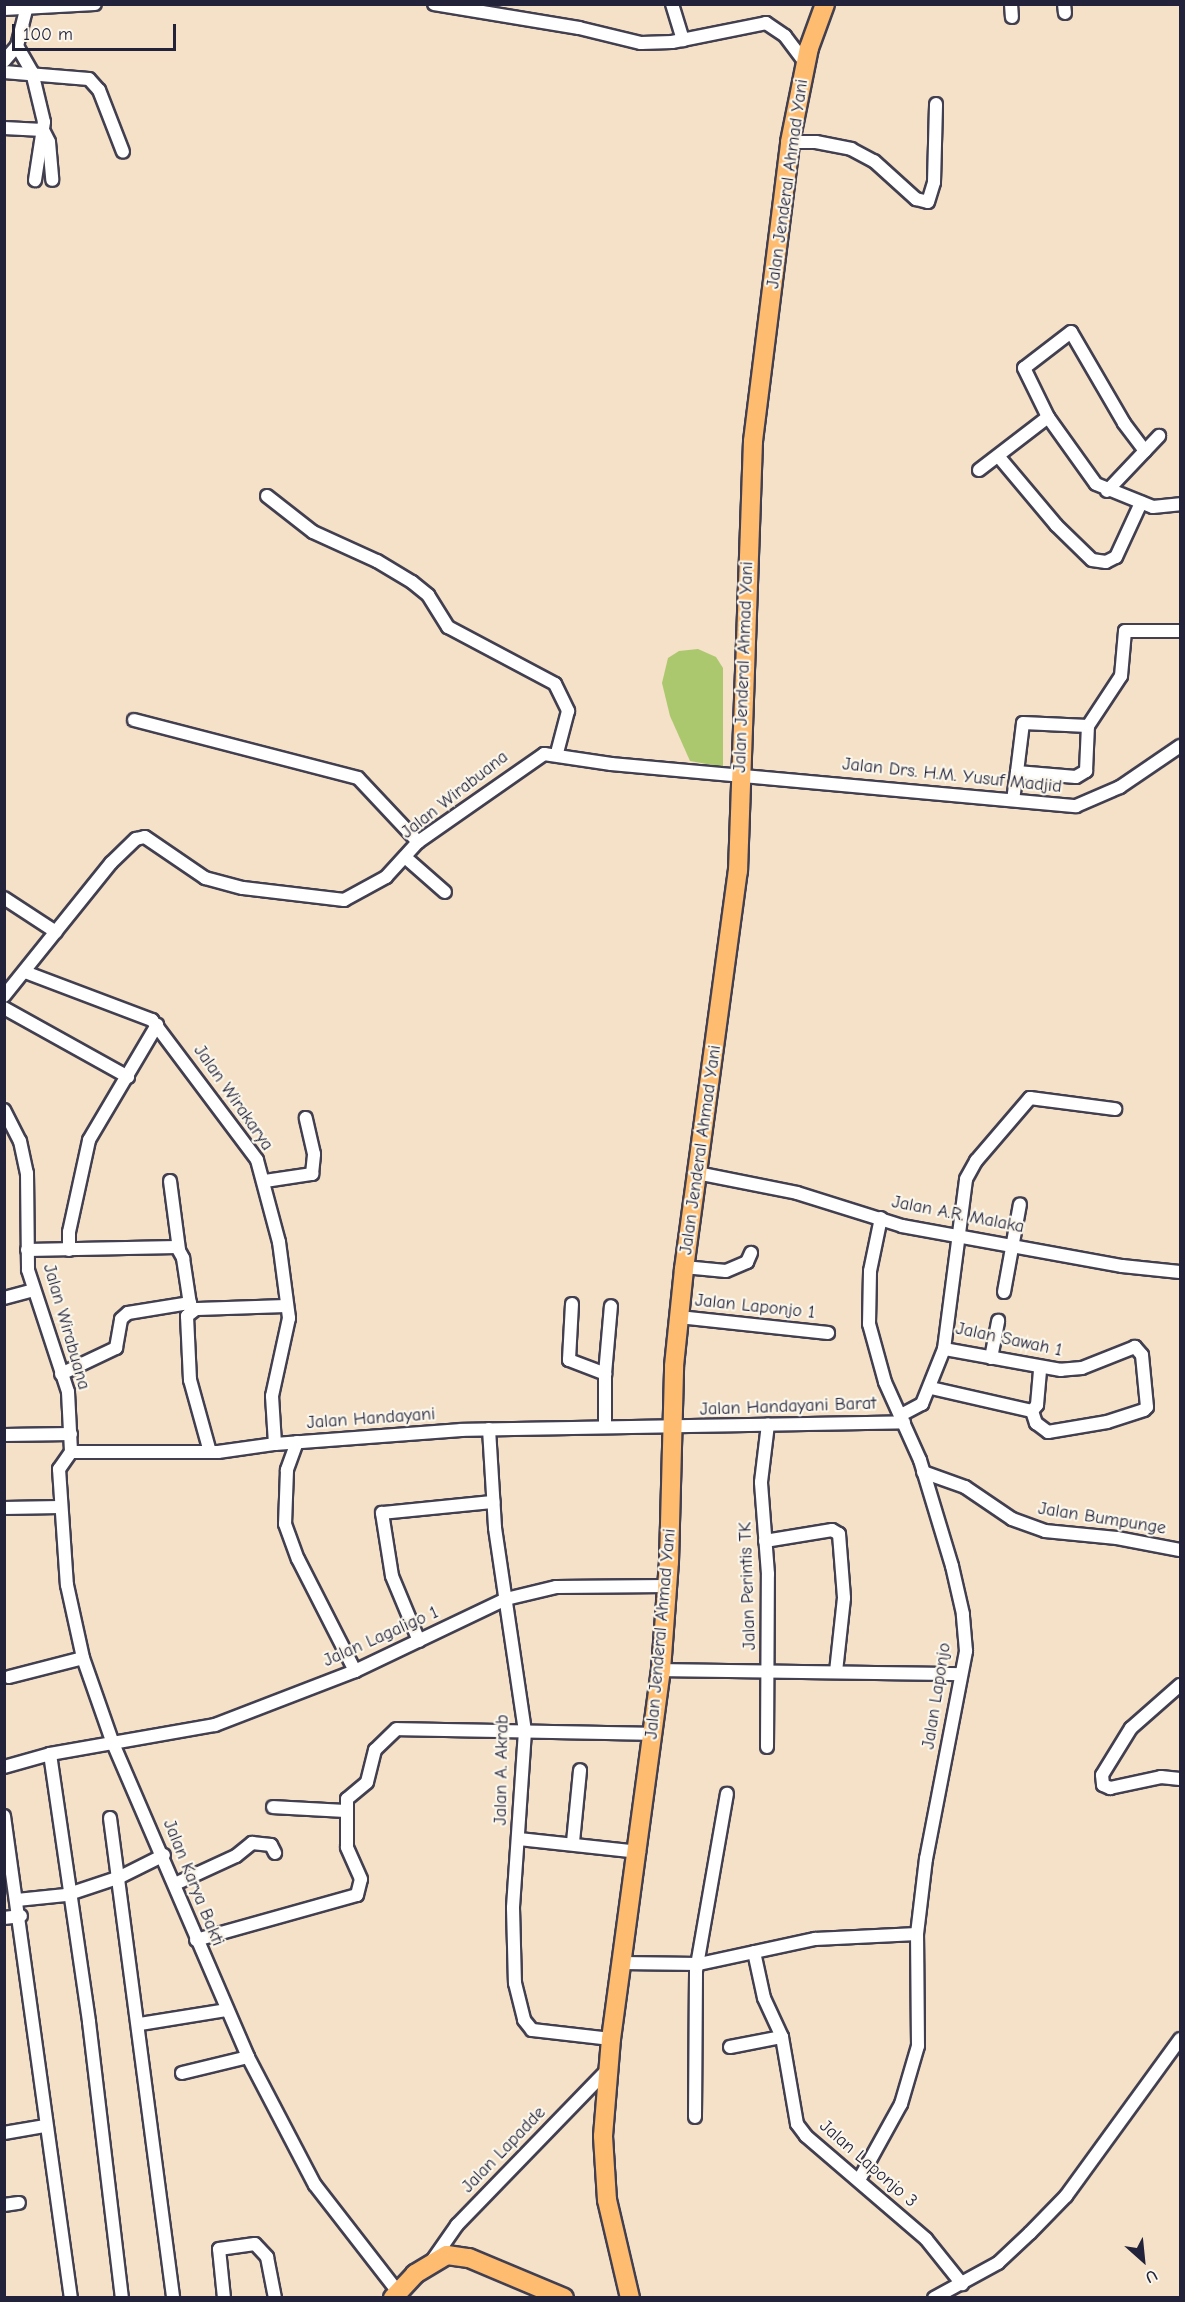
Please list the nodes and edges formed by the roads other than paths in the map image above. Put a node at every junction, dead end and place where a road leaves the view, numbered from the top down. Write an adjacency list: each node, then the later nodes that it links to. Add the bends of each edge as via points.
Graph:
1 (95, 4): 6 (street)
2 (434, 4): 7 (street, via 579,28 641,43)
3 (672, 4): 7 (street)
4 (825, 4): 10 (highway, Jalan Jenderal Ahmad Yani)
5 (4, 9): 6 (street)
6 (26, 10): 8 (street)
7 (683, 40): 10 (street, via 766,23 785,36)
8 (17, 46): 9 (street); 12 (street)
9 (4, 61)
10 (805, 63): 16 (highway, Jalan Jenderal Ahmad Yani)
11 (4, 72): 12 (street)
12 (32, 72): 15 (street, via 42,108); 17 (street, via 83,78 95,84)
13 (936, 104): 16 (street, via 934,182 928,202 915,199 874,160 851,149)
14 (4, 128): 15 (street)
15 (43, 130): 18 (street); 19 (street, via 49,142)
16 (790, 142): 35 (highway, Jalan Jenderal Ahmad Yani, via 753,441)
17 (123, 152)
18 (36, 180)
19 (52, 180)
20 (1048, 417): 22 (street, via 1023,369 1070,332); 23 (street); 25 (street, via 1089,477)
21 (1159, 436): 22 (street)
22 (1144, 451): 25 (street)
23 (999, 457): 24 (street); 27 (street, via 1056,525 1092,560 1103,562 1116,557)
24 (979, 470)
25 (1107, 491): 27 (street)
26 (267, 496): 33 (street, via 313,532 412,582 428,595 448,627 555,684 568,711)
27 (1141, 503): 28 (street, via 1153,507)
28 (1180, 504)
29 (1180, 631): 31 (street, via 1125,632 1121,676)
30 (134, 720): 37 (street, via 358,778)
31 (1088, 726): 34 (street, via 1023,723); 34 (street, via 1088,767 1081,775)
32 (1180, 746): 36 (street, Jalan Drs. H.M. Yusuf Madjid, via 1126,784 1087,804 1061,806)
33 (557, 753): 35 (street, Jalan Wirabuana, via 611,764); 37 (street, Jalan Wirabuana, via 532,759)
34 (1017, 772): 36 (street)
35 (740, 773): 36 (street, Jalan Drs. H.M. Yusuf Madjid); 50 (highway, Jalan Jenderal Ahmad Yani, via 738,871)
36 (1013, 800)
37 (418, 842): 38 (street, Jalan Wirabuana)
38 (405, 857): 39 (street); 41 (street, Jalan Wirabuana, via 373,886 338,900 243,888 205,878 145,837 136,839 111,863)
39 (445, 892)
40 (4, 898): 41 (street)
41 (56, 932): 42 (street, Jalan Wirabuana)
42 (25, 972): 43 (street, Jalan Wirabuana); 45 (street, Jalan Wirakarya, via 133,1011)
43 (4, 996)
44 (4, 1008): 46 (street)
45 (158, 1025): 46 (street); 52 (street, Jalan Wirakarya, via 248,1147)
46 (128, 1077): 59 (street, via 89,1140 69,1232)
47 (1114, 1109): 55 (street, Jalan Sawah 1, via 1053,1104 1036,1096 1023,1104 966,1179)
48 (4, 1110): 58 (street, Jalan Wirabuana, via 20,1141 27,1173)
49 (306, 1118): 52 (street, via 314,1154 312,1174)
50 (697, 1173): 54 (street, Jalan A.R. Malaka, via 797,1193); 61 (highway, Jalan Jenderal Ahmad Yani)
51 (170, 1181): 57 (street)
52 (265, 1181): 67 (street, Jalan Wirakarya, via 279,1242)
53 (1020, 1204): 56 (street)
54 (881, 1218): 55 (street, Jalan A.R. Malaka); 80 (street, Jalan Laponjo, via 870,1271 869,1324 885,1382)
55 (960, 1236): 56 (street, Jalan A.R. Malaka); 73 (street, Jalan Sawah 1)
56 (1013, 1243): 62 (street, Jalan A.R. Malaka, via 1122,1266); 64 (street)
57 (179, 1249): 59 (street); 69 (street)
58 (27, 1250): 59 (street); 63 (street, Jalan Wirabuana)
59 (69, 1250)
60 (752, 1253): 61 (street, via 747,1262 726,1271)
61 (684, 1267): 70 (highway, Jalan Jenderal Ahmad Yani)
62 (1180, 1272)
63 (33, 1290): 65 (street); 76 (street, Jalan Wirabuana)
64 (1004, 1292)
65 (4, 1298)
66 (572, 1304): 77 (street, via 569,1360)
67 (287, 1306): 69 (street); 88 (street, Jalan Wirakarya, via 288,1329 272,1396)
68 (611, 1306): 77 (street)
69 (192, 1308): 76 (street, via 128,1313 122,1317 119,1342 112,1352); 90 (street, via 185,1323 190,1380)
70 (679, 1317): 72 (street, Jalan Laponjo 1); 83 (highway, Jalan Jenderal Ahmad Yani)
71 (998, 1320): 74 (street)
72 (828, 1333)
73 (944, 1349): 74 (street, Jalan Sawah 1); 78 (street)
74 (991, 1358): 75 (street, Jalan Sawah 1)
75 (1040, 1368): 79 (street, via 1037,1405); 79 (street, Jalan Sawah 1, via 1082,1368 1134,1347 1142,1355 1147,1407 1107,1422 1048,1432 1036,1423)
76 (61, 1374): 85 (street, Jalan Wirabuana, via 69,1396)
77 (605, 1374): 82 (street)
78 (931, 1388): 79 (street); 80 (street, via 918,1408)
79 (1032, 1412)
80 (902, 1418): 81 (street, Jalan Handayani Barat); 91 (street, Jalan Laponjo)
81 (768, 1424): 83 (street, Jalan Handayani Barat); 95 (street, Jalan Perintis TK, via 761,1473)
82 (605, 1425): 83 (street, Jalan Handayani); 84 (street, Jalan Handayani)
83 (674, 1429): 97 (highway, Jalan Jenderal Ahmad Yani)
84 (489, 1430): 87 (street, Jalan Handayani); 92 (street, Jalan A. Akrab)
85 (70, 1434): 86 (street); 89 (street, Jalan Wirabuana)
86 (4, 1435)
87 (297, 1442): 88 (street, Jalan Handayani); 102 (street, via 287,1470 285,1524 298,1559)
88 (275, 1444): 90 (street, Jalan Handayani)
89 (71, 1452): 90 (street, Jalan Handayani); 93 (street, Jalan Karya Bakti, via 59,1469)
90 (210, 1452)
91 (923, 1472): 96 (street, Jalan Bumpunge, via 965,1487 1012,1519 1045,1532 1117,1538); 105 (street, Jalan Laponjo, via 963,1614 966,1651)
92 (493, 1502): 98 (street, Jalan A. Akrab); 99 (street, via 382,1513 392,1576)
93 (60, 1507): 94 (street); 100 (street, Jalan Karya Bakti, via 68,1585)
94 (4, 1508)
95 (765, 1541): 103 (street, via 832,1530 839,1534 844,1598); 104 (street, Jalan Perintis TK)
96 (1180, 1550)
97 (667, 1586): 98 (street, Jalan Lagaligo 1, via 556,1587); 101 (highway, Jalan Jenderal Ahmad Yani)
98 (506, 1599): 99 (street, Jalan Lagaligo 1); 108 (street, Jalan A. Akrab)
99 (419, 1641): 102 (street, Jalan Lagaligo 1)
100 (82, 1658): 106 (street); 110 (street, Jalan Karya Bakti)
101 (661, 1670): 104 (street); 109 (highway, Jalan Jenderal Ahmad Yani)
102 (355, 1671): 110 (street, Jalan Lagaligo 1, via 196,1730)
103 (836, 1672): 104 (street); 105 (street)
104 (769, 1673): 111 (street, Jalan Perintis TK)
105 (961, 1674): 132 (street, Jalan Laponjo, via 926,1859)
106 (9, 1677)
107 (1180, 1684): 115 (street, via 1131,1728 1102,1775 1103,1785 1110,1788 1161,1777)
108 (525, 1731): 109 (street); 118 (street, via 397,1730 375,1750 371,1775 352,1792); 121 (street, Jalan A. Akrab)
109 (654, 1734): 123 (highway, Jalan Jenderal Ahmad Yani)
110 (112, 1741): 112 (street, Jalan Lagaligo 1); 125 (street, Jalan Karya Bakti)
111 (767, 1747)
112 (50, 1754): 113 (street, Jalan Lagaligo 1); 128 (street)
113 (4, 1767)
114 (580, 1770): 122 (street)
115 (1180, 1779)
116 (728, 1794): 136 (street)
117 (273, 1807): 118 (street)
118 (344, 1811): 133 (street, via 347,1848 361,1879 357,1895)
119 (4, 1816): 129 (street)
120 (110, 1818): 126 (street)
121 (519, 1839): 122 (street); 140 (street, Jalan A. Akrab, via 513,1908 515,1983 524,2020 532,2030)
122 (573, 1842): 123 (street)
123 (639, 1852): 135 (highway, Jalan Jenderal Ahmad Yani)
124 (275, 1853): 127 (street, via 271,1845 252,1843 237,1856)
125 (164, 1855): 126 (street); 127 (street, Jalan Karya Bakti)
126 (120, 1877): 128 (street); 138 (street)
127 (175, 1884): 133 (street, Jalan Karya Bakti)
128 (72, 1893): 129 (street); 156 (street)
129 (17, 1900): 130 (street)
130 (21, 1916): 131 (street); 147 (street)
131 (4, 1918)
132 (917, 1934): 134 (street, via 815,1939); 149 (street, Jalan Laponjo, via 920,2021 912,2075 902,2104)
133 (196, 1940): 137 (street, Jalan Karya Bakti)
134 (754, 1952): 136 (street); 139 (street, Jalan Laponjo 3, via 764,1998)
135 (621, 1963): 136 (street); 140 (highway, Jalan Jenderal Ahmad Yani)
136 (699, 1964): 146 (street, via 694,1999)
137 (226, 2010): 138 (street); 143 (street, Jalan Karya Bakti)
138 (140, 2024): 157 (street)
139 (782, 2037): 142 (street); 149 (street, Jalan Laponjo 3, via 797,2124)
140 (611, 2039): 144 (highway, Jalan Jenderal Ahmad Yani)
141 (1180, 2040): 153 (street, via 1066,2196 998,2263)
142 (730, 2047)
143 (248, 2057): 145 (street); 154 (street, Jalan Karya Bakti, via 315,2185)
144 (609, 2068): 152 (street, Jalan Lapadde, via 458,2225); 161 (highway, Jalan Jenderal Ahmad Yani, via 603,2136 607,2200)
145 (182, 2073)
146 (695, 2117)
147 (45, 2126): 148 (street); 155 (street)
148 (4, 2133)
149 (859, 2180): 153 (street, Jalan Laponjo 3, via 926,2239)
150 (20, 2203): 151 (street)
151 (4, 2205)
152 (431, 2262): 154 (highway); 160 (highway, via 447,2255 468,2258)
153 (962, 2284): 162 (street)
154 (395, 2295)
155 (71, 2298)
156 (122, 2298)
157 (173, 2298)
158 (224, 2298): 159 (street, via 218,2251 255,2244 267,2257)
159 (274, 2298)
160 (564, 2298)
161 (630, 2298)
162 (934, 2298)

